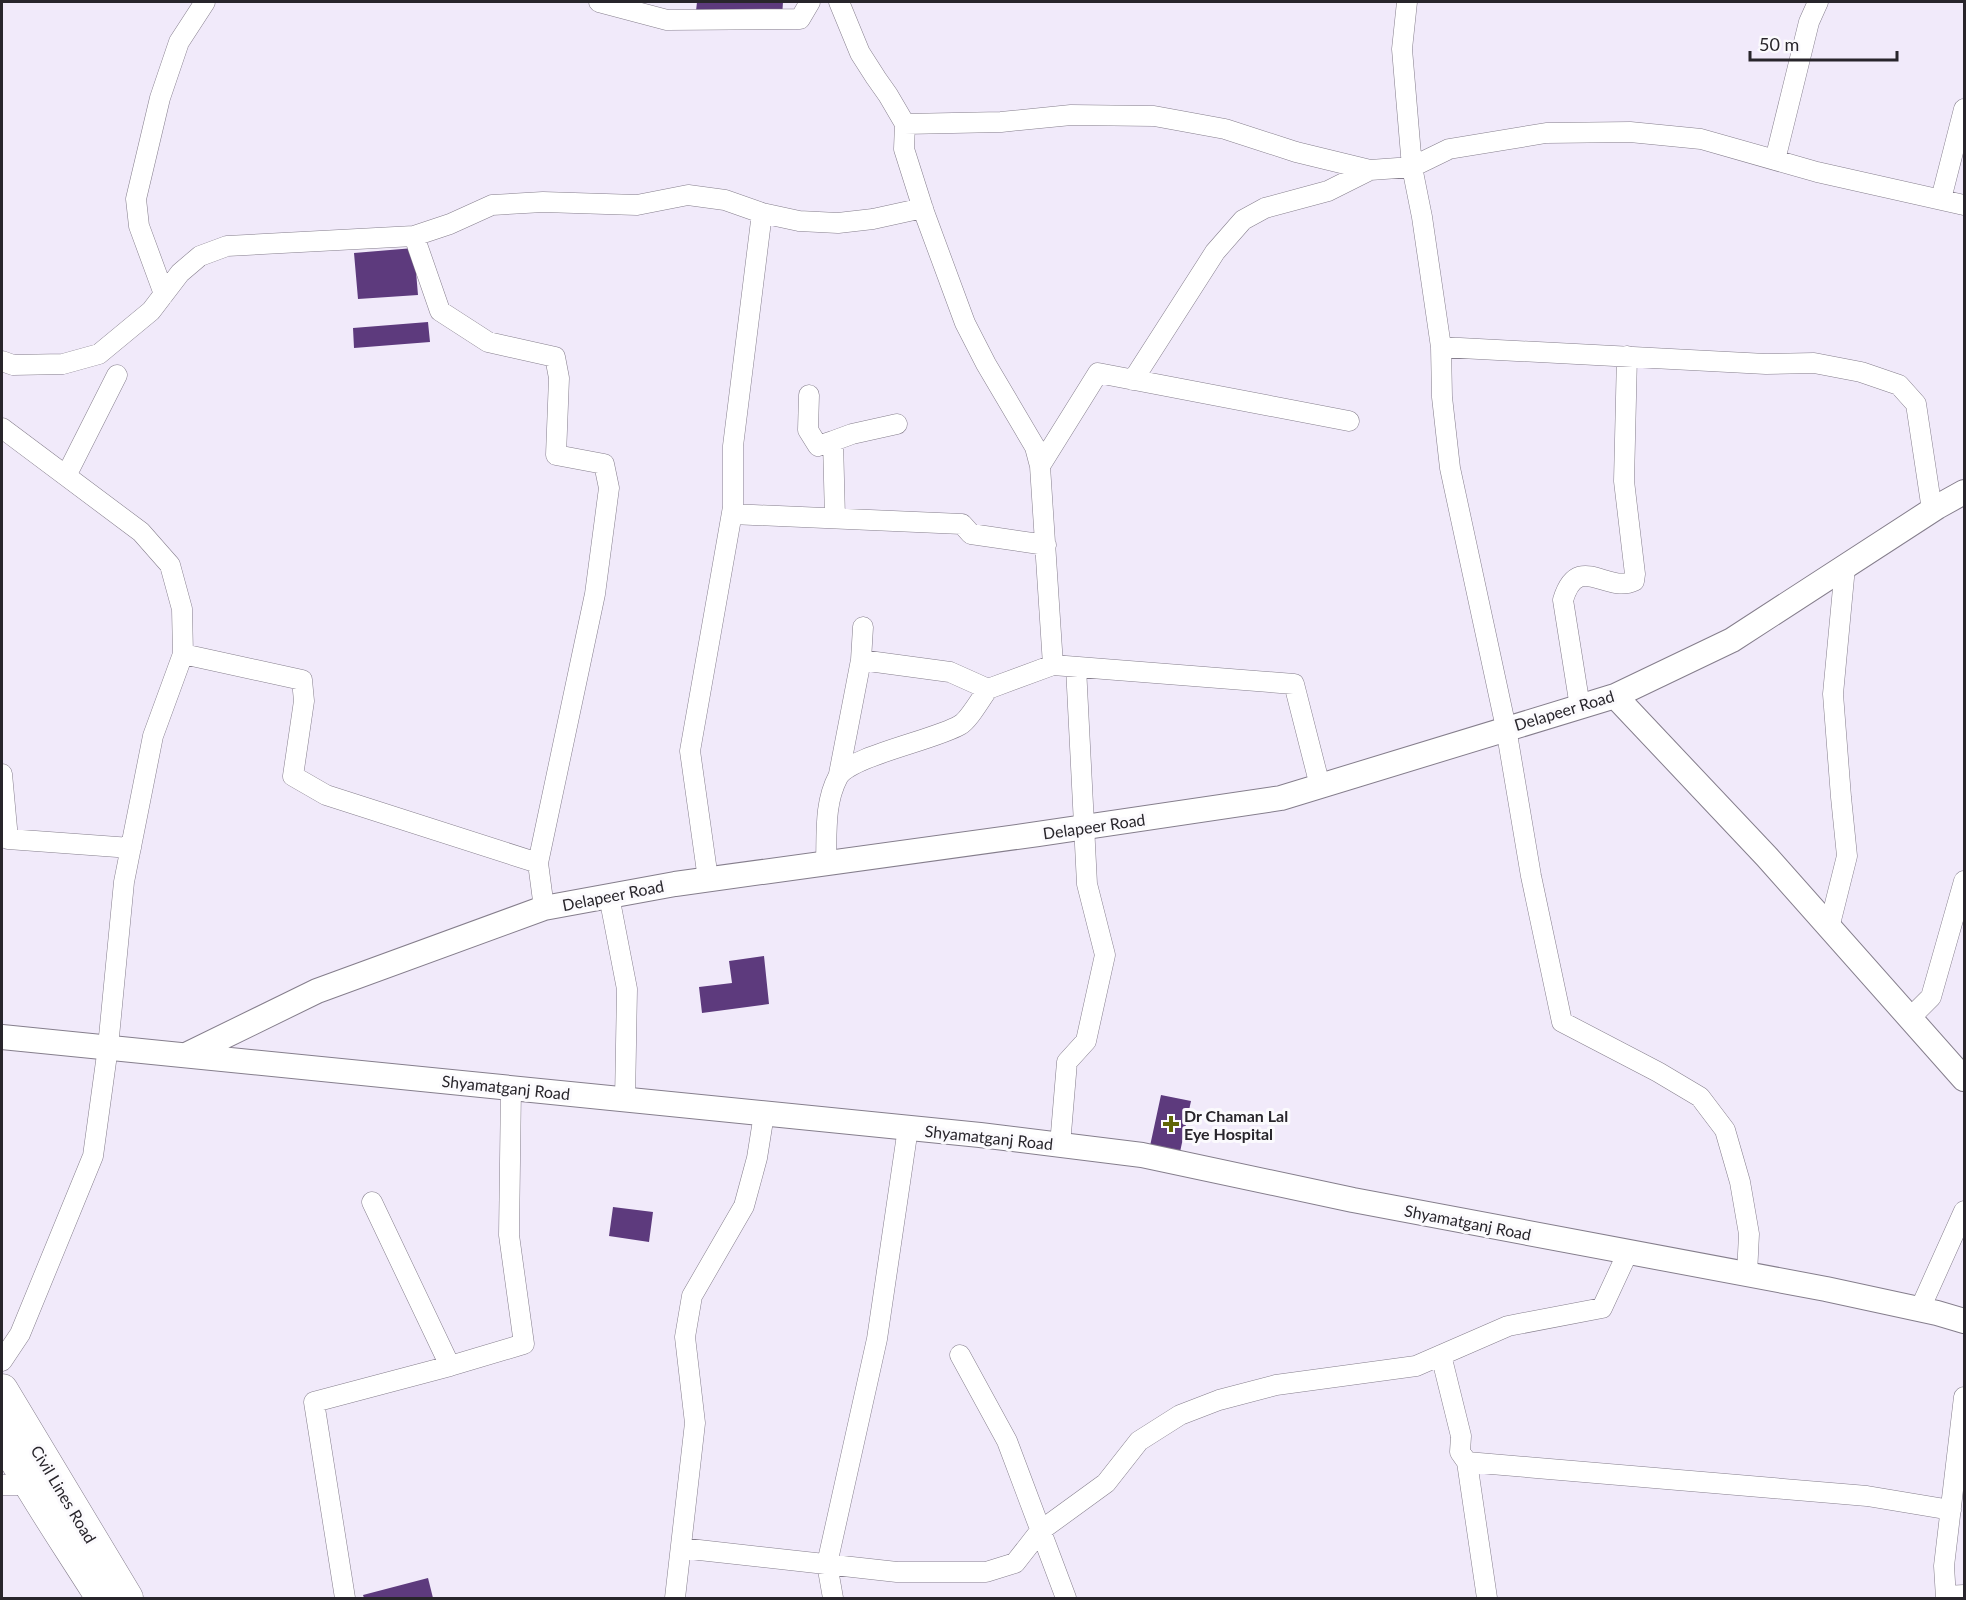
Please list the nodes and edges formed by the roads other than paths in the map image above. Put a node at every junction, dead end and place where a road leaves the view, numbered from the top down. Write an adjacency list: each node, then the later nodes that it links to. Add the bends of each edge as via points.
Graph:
1 (205, 2): 17 (street, via 179,42 160,98 136,199 139,226)
2 (599, 2): 3 (street, via 667,20 800,19)
3 (810, 2)
4 (839, 2): 8 (street, via 860,53)
5 (1407, 2): 10 (street, via 1402,49)
6 (1818, 2): 9 (street, via 1809,22)
7 (1965, 109): 12 (street)
8 (905, 124): 11 (street, via 1001,122 1071,115 1154,116 1225,129); 14 (street, via 904,149)
9 (1775, 160): 10 (street, via 1701,139 1630,132 1546,133 1449,150); 12 (street)
10 (1412, 167): 11 (street); 18 (street)
11 (1370, 170): 22 (street, via 1328,191 1265,208 1243,220 1215,252)
12 (1941, 199): 13 (street)
13 (1965, 205)
14 (924, 208): 15 (street, via 838,223); 28 (street, via 965,322 1035,447)
15 (762, 213): 16 (street, via 725,200 688,195 637,205 492,205 450,225); 32 (street, via 734,446)
16 (414, 236): 17 (street, via 227,246 200,256); 50 (street, via 440,311 488,342 555,357 559,378 556,455 604,464 609,488 596,594)
17 (164, 294): 20 (street, via 151,311 99,354 63,364 13,365)
18 (1441, 347): 19 (street); 44 (street, via 1450,468)
19 (1627, 356): 31 (street, via 1814,363 1861,372 1899,385 1916,404); 43 (street, via 1624,481 1635,574 1634,581 1626,584 1591,576 1576,578 1568,584 1563,600)
20 (2, 360)
21 (117, 375): 29 (street)
22 (1133, 380): 24 (street); 28 (street, via 1098,373)
23 (809, 395): 27 (street, via 808,430 818,446)
24 (1349, 421)
25 (897, 424): 27 (street)
26 (2, 428): 29 (street)
27 (833, 441): 33 (street)
28 (1040, 466): 34 (street)
29 (66, 476): 37 (street, via 141,532 170,565 182,609)
30 (1965, 492): 31 (street, Delapeer Road)
31 (1932, 510): 35 (street, Delapeer Road)
32 (732, 514): 33 (street); 52 (street, via 690,751)
33 (835, 518): 34 (street, via 962,524 971,534)
34 (1046, 545): 39 (street)
35 (1845, 567): 42 (street, Delapeer Road, via 1732,640); 56 (street, via 1833,694 1847,856)
36 (863, 627): 38 (street)
37 (183, 654): 49 (street, via 153,736); 50 (street, via 302,680 304,701 293,776 326,795)
38 (861, 660): 41 (street, via 950,672); 46 (street)
39 (1053, 665): 40 (street); 41 (street)
40 (1076, 667): 47 (street, via 1294,684); 48 (street)
41 (988, 689): 46 (street, via 962,724 867,758)
42 (1615, 696): 43 (street, Delapeer Road); 56 (street)
43 (1580, 707): 44 (street, Delapeer Road)
44 (1506, 728): 47 (street, Delapeer Road); 70 (street, via 1531,876 1563,1022 1700,1096 1725,1130 1749,1234)
45 (2, 774): 49 (street, via 8,839)
46 (839, 774): 51 (street, via 828,806)
47 (1320, 786): 48 (street, Delapeer Road, via 1281,798)
48 (1083, 827): 51 (street, Delapeer Road); 66 (street, via 1087,884 1105,955 1086,1041 1067,1062)
49 (130, 848): 59 (street)
50 (538, 863): 55 (street)
51 (826, 863): 52 (street, Delapeer Road)
52 (708, 879): 54 (street, Delapeer Road)
53 (1965, 881): 57 (street, via 1931,997)
54 (609, 896): 55 (street, Delapeer Road); 63 (street, via 627,989)
55 (543, 908): 60 (street, Delapeer Road, via 317,991)
56 (1829, 928): 57 (street)
57 (1910, 1018): 61 (street)
58 (2, 1037): 59 (street, Shyamatganj Road)
59 (108, 1047): 60 (street, Shyamatganj Road); 75 (street, via 93,1156 20,1334)
60 (186, 1055): 62 (street, Shyamatganj Road)
61 (1965, 1079)
62 (511, 1088): 63 (street, Shyamatganj Road); 76 (street, via 509,1235 524,1344)
63 (625, 1100): 64 (street, Shyamatganj Road)
64 (764, 1114): 65 (street, Shyamatganj Road); 84 (street, via 744,1206 692,1296 685,1337 695,1423)
65 (908, 1128): 66 (street, Shyamatganj Road); 85 (street, via 877,1339)
66 (1060, 1145): 69 (street, Shyamatganj Road, via 1142,1155)
67 (372, 1202): 76 (street)
68 (1965, 1212): 71 (street)
69 (1628, 1252): 70 (street, Shyamatganj Road); 74 (street, via 1602,1308 1508,1326)
70 (1748, 1274): 71 (street, Shyamatganj Road)
71 (1920, 1309): 72 (street, Shyamatganj Road)
72 (1965, 1321)
73 (960, 1355): 83 (street, via 1007,1441)
74 (1441, 1355): 80 (street, via 1461,1436 1460,1452); 83 (street, via 1416,1366 1276,1384 1180,1415 1139,1441 1106,1483)
75 (2, 1361)
76 (450, 1366): 89 (street, via 314,1402)
77 (2, 1389): 88 (highway, Civil Lines Road)
78 (1965, 1397): 82 (street)
79 (2, 1436): 81 (highway, Civil Lines Road)
80 (1467, 1461): 82 (street, via 1868,1496); 93 (street)
81 (15, 1485): 87 (highway, Civil Lines Road, via 61,1532)
82 (1951, 1510): 86 (street, via 1944,1566)
83 (1040, 1531): 85 (street, via 1015,1563 986,1572 897,1572); 92 (street)
84 (681, 1548): 85 (street); 90 (street)
85 (827, 1564): 91 (street)
86 (1952, 1596)
87 (102, 1599)
88 (127, 1599)
89 (345, 1599)
90 (675, 1599)
91 (833, 1599)
92 (1066, 1599)
93 (1487, 1599)

